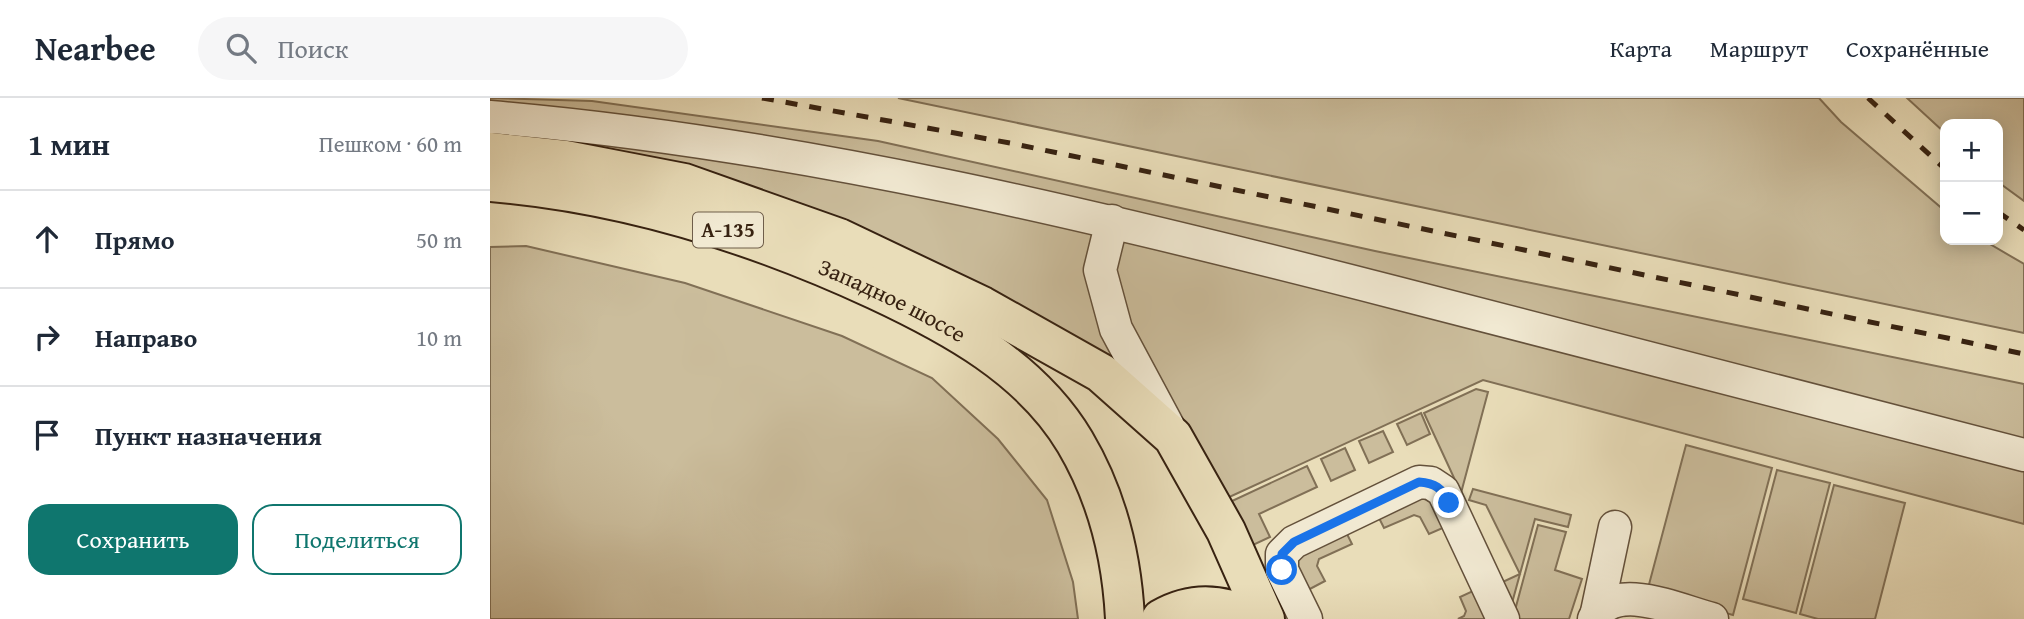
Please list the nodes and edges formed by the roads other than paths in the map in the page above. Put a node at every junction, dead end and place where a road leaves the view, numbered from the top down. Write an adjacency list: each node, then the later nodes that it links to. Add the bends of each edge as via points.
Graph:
1 (490, 117): 4 (lane, via 562,123 876,169)
2 (490, 152): 5 (highway, via 565,160 684,183 839,239 982,306 1101,373)
3 (490, 182): 9 (highway, Западное шоссе / А-135, via 599,196 693,219 819,264 951,327 1007,365 1074,441 1099,490 1115,542)
4 (1112, 221): 5 (lane, via 1100,270 1116,329); 6 (lane)
5 (1173, 437): 12 (highway, via 1226,531)
6 (2024, 454)
7 (1615, 527): 8 (lane)
8 (1595, 616): 15 (lane, via 1621,598)
9 (1125, 619)
10 (1161, 619): 11 (highway, via 1205,605 1232,609)
11 (1254, 619)
12 (1265, 619)
13 (1306, 619): 14 (lane, via 1282,570 1282,554 1294,542 1419,482 1443,491)
14 (1503, 619)
15 (1712, 619)

